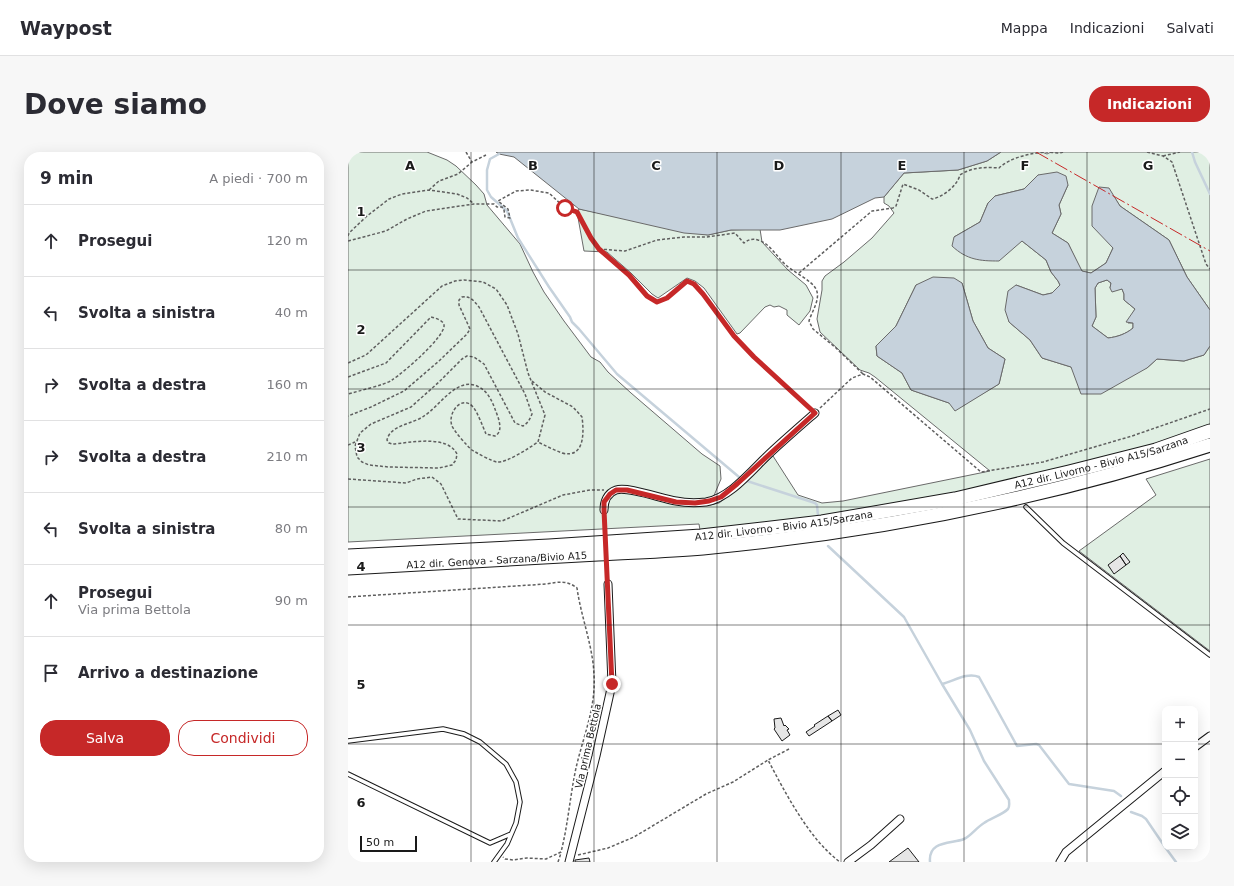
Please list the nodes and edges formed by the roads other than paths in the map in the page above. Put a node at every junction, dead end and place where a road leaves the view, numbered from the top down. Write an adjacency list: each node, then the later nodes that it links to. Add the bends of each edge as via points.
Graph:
1 (815, 413): 5 (street, via 721,497 695,503 676,502 627,490 616,490 604,502)
2 (1210, 432): 6 (highway, A12 dir. Livorno - Bivio A15/Sarzana, via 1156,450 1054,476 955,498 822,522 701,536)
3 (1210, 445): 7 (highway, A12 dir. Genova - Sarzana/Bivio A15, via 1160,461 988,504 823,534 703,548)
4 (1026, 507): 9 (lane, via 1063,543)
5 (604, 510)
6 (348, 556)
7 (348, 568)
8 (608, 584): 17 (street, Via prima Bettola, via 612,684)
9 (1210, 656)
10 (1210, 736): 12 (street)
11 (348, 741): 16 (lane, via 442,729 464,734 480,742 506,764 516,782 520,802)
12 (1198, 745)
13 (1162, 773): 20 (street, via 1066,852)
14 (348, 774): 16 (lane, via 490,843)
15 (900, 819): 19 (street)
16 (511, 834): 18 (lane, via 508,844)
17 (570, 860)
18 (494, 862)
19 (848, 862)
20 (1060, 862)

